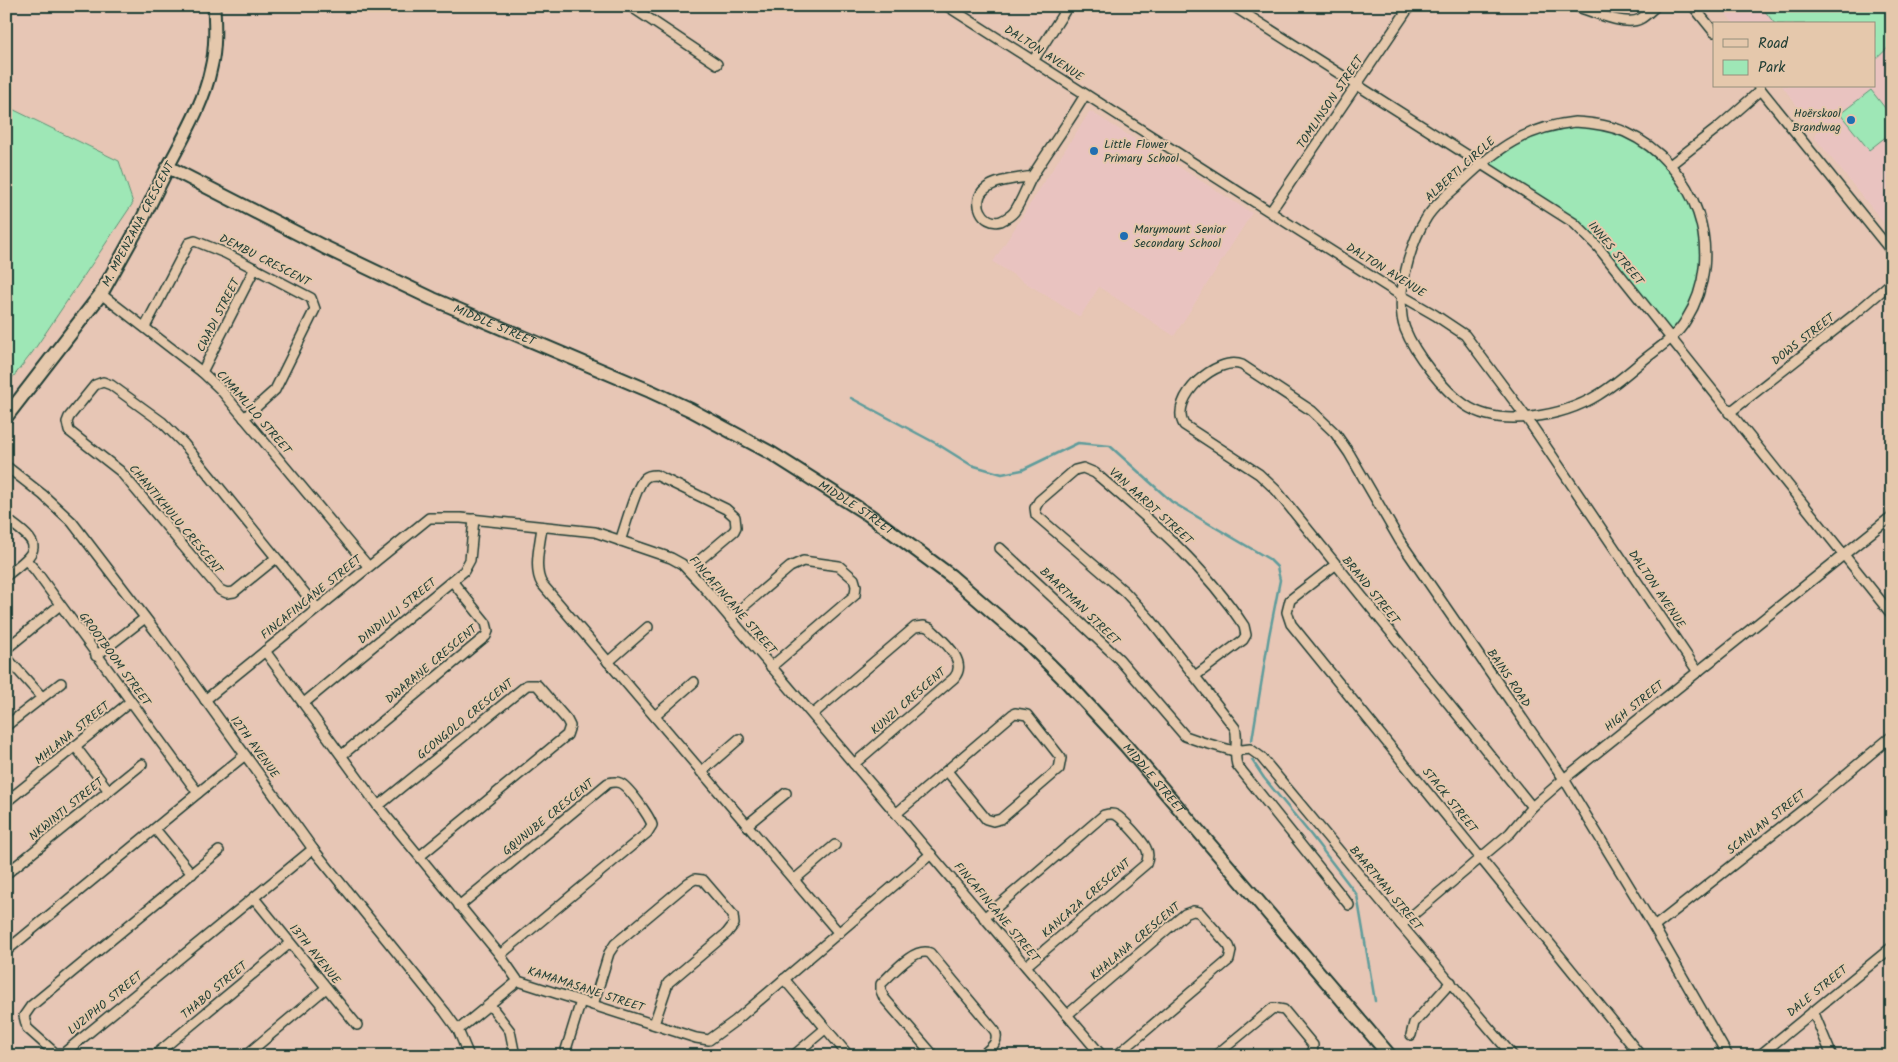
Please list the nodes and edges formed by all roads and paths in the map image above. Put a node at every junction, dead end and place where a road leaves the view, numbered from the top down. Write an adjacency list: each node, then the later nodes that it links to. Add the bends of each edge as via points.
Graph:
1 (214, 6): 18 (street, M. MPENZANA CRESCENT, via 212,68)
2 (630, 6): 12 (street)
3 (948, 6): 11 (street, DALTON AVENUE)
4 (1068, 6): 11 (street)
5 (1233, 6): 13 (street, INNES STREET)
6 (1410, 6): 13 (street, TOMLINSON STREET)
7 (1575, 6): 8 (street, via 1622,21 1641,18)
8 (1656, 6)
9 (1693, 6): 10 (street)
10 (1713, 31)
11 (1033, 61): 15 (street, DALTON AVENUE)
12 (717, 64)
13 (1356, 85): 16 (street, INNES STREET); 20 (street, TOMLINSON STREET)
14 (1759, 88): 17 (street, via 1720,126); 21 (street)
15 (1085, 95): 19 (street); 20 (street, DALTON AVENUE)
16 (1480, 164): 17 (street, ALBERTI CIRCLE, via 1507,143 1526,134 1554,124 1575,122 1626,133 1658,153); 25 (street, ALBERTI CIRCLE, via 1428,216 1410,254); 27 (street, INNES STREET, via 1582,230)
17 (1670, 165): 27 (street, ALBERTI CIRCLE, via 1692,197 1705,248 1698,296 1686,321)
18 (168, 167): 24 (main road, M. MPENZANA CRESCENT); 140 (main road, MIDDLE STREET, via 324,247 433,298 691,410 771,453 869,515 951,576 1064,679 1132,752)
19 (1033, 176): 19 (street, via 988,187 979,198 979,210 991,220 1001,221 1010,216)
20 (1271, 211): 25 (street, DALTON AVENUE)
21 (1892, 252)
22 (255, 268): 26 (street, DEMBU CRESCENT, via 200,242 189,243); 28 (street, CWADI STREET); 33 (street, DEMBU CRESCENT, via 306,294 315,309 274,390)
23 (1892, 282): 30 (street, DOWS STREET)
24 (101, 294): 26 (street, CIMAMLILO STREET); 31 (main road, M. MPENZANA CRESCENT)
25 (1402, 296): 32 (street, DALTON AVENUE, via 1465,335); 32 (street, ALBERTI CIRCLE, via 1405,328 1440,383 1454,397 1483,413)
26 (145, 327): 28 (street, CIMAMLILO STREET)
27 (1670, 339): 30 (street, INNES STREET); 32 (street, ALBERTI CIRCLE, via 1597,396 1572,408)
28 (202, 372): 33 (street, CIMAMLILO STREET)
29 (1181, 406): 44 (street, BRAND STREET, via 1180,417 1184,425 1267,480); 82 (street, BAINS ROAD, via 1201,378 1222,364 1238,363 1312,411 1349,453 1400,541)
30 (1729, 413): 41 (street, INNES STREET)
31 (6, 417)
32 (1526, 417): 61 (street, DALTON AVENUE)
33 (244, 418): 45 (street, CIMAMLILO STREET)
34 (6, 466): 52 (street, 12TH AVENUE, via 72,522)
35 (1892, 516): 41 (street, HIGH STREET)
36 (6, 519): 43 (street, via 32,540 33,552)
37 (474, 520): 38 (street, FINCAFINCANE STREET); 45 (street, FINCAFINCANE STREET, via 425,519); 48 (street, DINDILILI STREET, via 469,563)
38 (542, 527): 39 (street, FINCAFINCANE STREET, via 594,532); 59 (street, via 539,578)
39 (620, 541): 46 (street, FINCAFINCANE STREET, via 671,558); 46 (street, via 642,481 647,476 656,475 735,517 736,527 732,533)
40 (1000, 548): 75 (street, BAARTMAN STREET, via 1119,659 1185,736)
41 (1843, 554): 51 (street, INNES STREET); 61 (street, HIGH STREET)
42 (276, 558): 42 (street, CHANTIKHULU CRESCENT, via 173,432 111,384 102,382 95,385 70,416 67,422 69,431 120,471 218,588 234,592); 50 (street, CHANTIKHULU CRESCENT)
43 (26, 560): 47 (street); 49 (street, GROOTBOOM STREET)
44 (1335, 565): 88 (street, BRAND STREET); 97 (street, STACK STREET, via 1290,600 1287,608 1289,620)
45 (368, 566): 50 (street, FINCAFINCANE STREET)
46 (688, 570): 53 (street, FINCAFINCANE STREET)
47 (6, 576)
48 (452, 581): 68 (street, DINDILILI STREET); 77 (street, DWARANE CRESCENT, via 486,623 486,636)
49 (60, 605): 55 (street); 57 (street, GROOTBOOM STREET)
50 (317, 608): 56 (street, FINCAFINCANE STREET)
51 (1892, 615)
52 (145, 618): 57 (street); 66 (street, 12TH AVENUE)
53 (730, 618): 60 (street, FINCAFINCANE STREET); 60 (street, via 800,561 835,564 854,579 855,595)
54 (648, 627): 59 (street)
55 (6, 649)
56 (265, 650): 66 (street, FINCAFINCANE STREET); 68 (street, KAMAMASANE STREET)
57 (96, 656): 67 (street, GROOTBOOM STREET)
58 (6, 657): 65 (street)
59 (608, 662): 70 (street)
60 (771, 667): 69 (street, FINCAFINCANE STREET)
61 (1698, 672): 82 (street, HIGH STREET)
62 (1195, 676): 62 (street, VAN AARDT STREET, via 1125,592 1036,515 1039,501 1075,470 1083,468 1095,473 1168,536 1244,626 1246,635 1243,640); 75 (street, VAN AARDT STREET, via 1235,728 1238,736)
63 (694, 682): 70 (street)
64 (61, 683): 65 (street)
65 (42, 697): 71 (street)
66 (205, 700): 76 (street, 12TH AVENUE)
67 (130, 702): 74 (street, MHLANA STREET); 85 (street, GROOTBOOM STREET)
68 (304, 703): 77 (street, KAMAMASANE STREET)
69 (813, 714): 79 (street, FINCAFINCANE STREET); 79 (street, KUNZI CRESCENT, via 916,627 930,628 955,655 959,666 954,678)
70 (655, 716): 81 (street)
71 (6, 726)
72 (1892, 736): 106 (street, SCANLAN STREET)
73 (739, 739): 81 (street)
74 (75, 746): 83 (street); 86 (street, MHLANA STREET)
75 (1234, 751): 102 (street, via 1237,765); 105 (street, BAARTMAN STREET, via 1250,749 1260,757)
76 (245, 755): 85 (street); 93 (street, 12TH AVENUE)
77 (342, 755): 87 (street, KAMAMASANE STREET)
78 (142, 764): 83 (street, NKWINTI STREET)
79 (854, 764): 89 (street, FINCAFINCANE STREET)
80 (947, 771): 80 (street, via 1017,713 1026,716 1061,760 1059,769 1049,779 996,821 986,819); 89 (street)
81 (701, 772): 90 (street)
82 (1564, 779): 88 (street, HIGH STREET); 106 (street, BAINS ROAD)
83 (109, 791): 98 (street, NKWINTI STREET)
84 (786, 793): 90 (street)
85 (198, 794): 91 (street)
86 (6, 802)
87 (378, 806): 96 (street, KAMAMASANE STREET); 96 (street, GCONGOLO CRESCENT, via 527,685 537,685 567,720 570,726 567,735)
88 (1532, 807): 97 (street, HIGH STREET, via 1510,833)
89 (897, 813): 95 (street, FINCAFINCANE STREET)
90 (747, 825): 100 (street)
91 (155, 829): 99 (street); 110 (street)
92 (835, 845): 100 (street)
93 (313, 849): 101 (street, LUZIPHO STREET); 125 (street, 12TH AVENUE)
94 (220, 851): 99 (street, LUZIPHO STREET)
95 (931, 854): 104 (street, FINCAFINCANE STREET); 107 (street, KAMAMASANE STREET)
96 (420, 856): 103 (street, KAMAMASANE STREET)
97 (1481, 858): 105 (street, HIGH STREET); 142 (street, STACK STREET)
98 (6, 874)
99 (192, 874): 101 (street, LUZIPHO STREET, via 43,996 26,1012 27,1028 57,1054 64,1053)
100 (794, 880): 107 (street)
101 (254, 898): 108 (street, 13TH AVENUE)
102 (1348, 905)
103 (459, 906): 111 (street, KAMAMASANE STREET); 111 (street, GQUNUBE CRESCENT, via 608,784 622,784 648,814 652,825 647,833)
104 (984, 918): 112 (street, FINCAFINCANE STREET); 112 (street, KANCAZA CRESCENT, via 1104,815 1118,816 1140,840 1147,848 1146,864)
105 (1401, 925): 115 (street, BAARTMAN STREET)
106 (1654, 927): 143 (street, BAINS ROAD)
107 (839, 933): 113 (street, KAMAMASANE STREET)
108 (290, 943): 116 (street, 13TH AVENUE); 127 (street, THABO STREET)
109 (1892, 947): 120 (street, DALE STREET)
110 (6, 951)
111 (500, 955): 114 (street, KAMAMASANE STREET)
112 (1026, 966): 121 (street, FINCAFINCANE STREET)
113 (784, 979): 122 (street, KAMAMASANE STREET, via 709,1040); 124 (street)
114 (518, 981): 117 (street, KAMAMASANE STREET); 118 (street)
115 (1451, 982): 126 (street, via 1419,1016); 141 (street, BAARTMAN STREET)
116 (326, 988): 123 (street, 13TH AVENUE); 128 (street)
117 (581, 1001): 119 (street, KAMAMASANE STREET); 131 (street)
118 (490, 1005): 125 (street); 130 (street, via 510,1031)
119 (593, 1005): 122 (street, KAMAMASANE STREET); 122 (street, via 609,953 615,944 688,883 703,880 733,915 734,924 668,983)
120 (1813, 1011): 144 (street, DALE STREET); 145 (street)
121 (1067, 1015): 136 (street, FINCAFINCANE STREET); 137 (street, KHALANA CRESCENT, via 1185,914 1199,912 1229,946 1229,960)
122 (654, 1024)
123 (357, 1025)
124 (825, 1029): 132 (street); 133 (street)
125 (458, 1030): 129 (street, 12TH AVENUE)
126 (1411, 1035)
127 (154, 1056)
128 (245, 1056)
129 (469, 1056)
130 (515, 1056)
131 (564, 1056)
132 (793, 1056)
133 (849, 1056)
134 (934, 1056): 135 (street, via 884,998 880,988 914,954 922,951 930,953 995,1031 996,1043)
135 (981, 1056)
136 (1102, 1056)
137 (1116, 1056)
138 (1215, 1056): 139 (street, via 1273,1008 1284,1010 1313,1044)
139 (1312, 1056)
140 (1390, 1056)
141 (1513, 1056)
142 (1641, 1056)
143 (1728, 1056)
144 (1759, 1056)
145 (1832, 1056)

